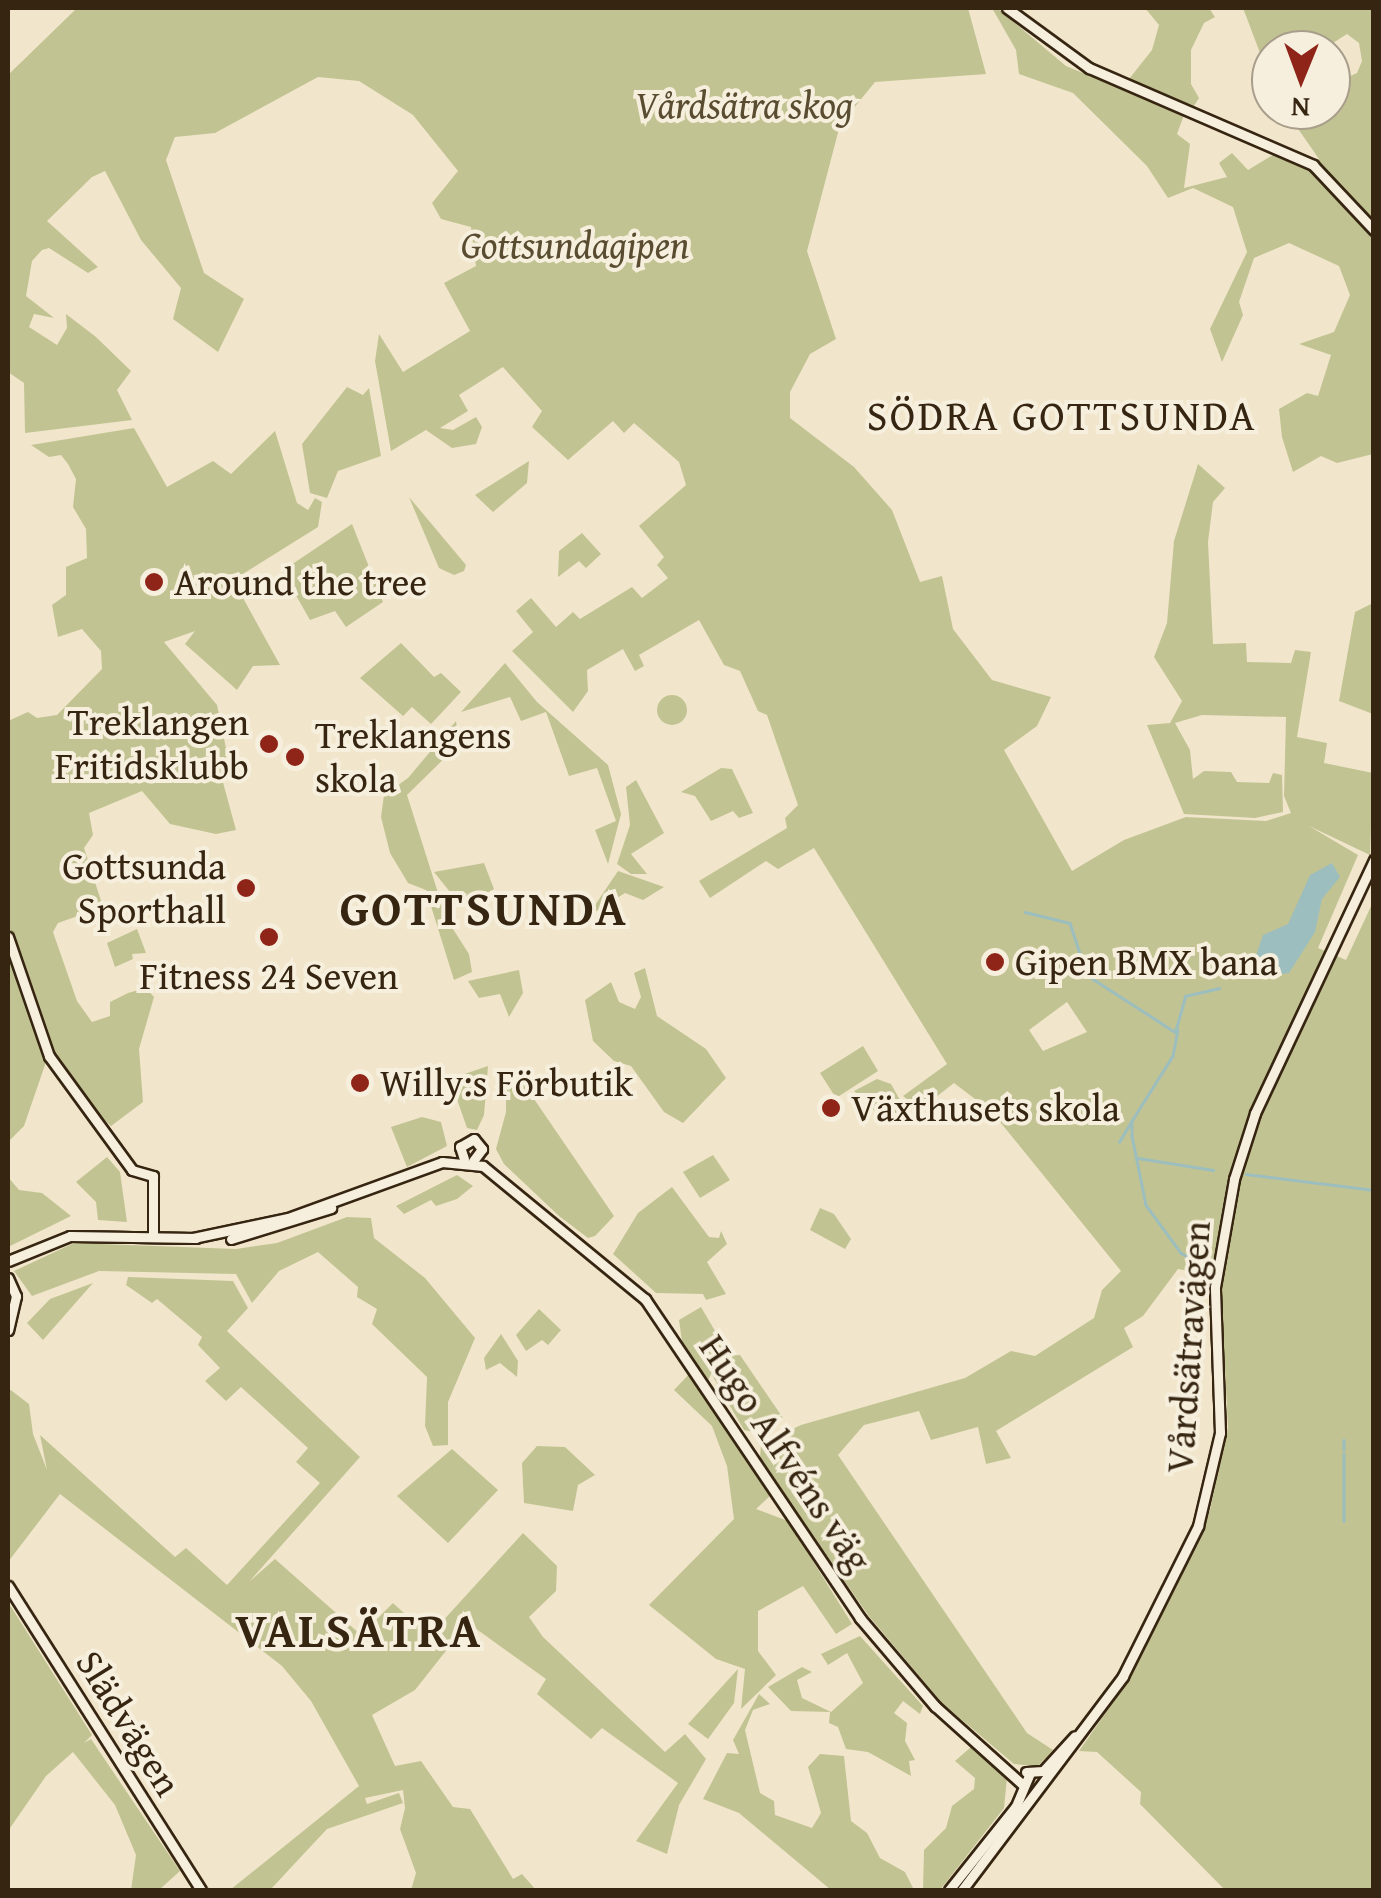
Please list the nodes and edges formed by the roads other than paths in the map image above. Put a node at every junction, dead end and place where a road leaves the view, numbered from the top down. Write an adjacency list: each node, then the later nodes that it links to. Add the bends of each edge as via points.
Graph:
1 (1008, 8): 2 (street, via 1089,68 1313,165)
2 (1374, 230)
3 (1374, 860): 10 (street, Vårdsätravägen, via 1255,1113 1234,1180 1218,1256 1220,1433 1210,1490 1123,1676)
4 (8, 937): 5 (street, via 27,1008 50,1056 132,1170 153,1176)
5 (153, 1236): 6 (street, via 70,1236); 11 (street, Hugo Alfvéns väg, via 248,1230 469,1156 645,1299 860,1618 935,1706)
6 (8, 1260)
7 (8, 1278): 8 (street, via 16,1296)
8 (8, 1330)
9 (8, 1586): 16 (street, Slädvägen)
10 (1092, 1719): 12 (street, Vårdsätravägen); 13 (street, Vårdsätravägen)
11 (1009, 1766): 12 (street, Hugo Alfvéns väg); 14 (street, Hugo Alfvéns väg)
12 (1033, 1773): 13 (street); 14 (street, Vårdsätravägen)
13 (1046, 1784): 15 (street, Vårdsätravägen)
14 (1022, 1786): 15 (street); 17 (street, via 1016,1806)
15 (1038, 1795): 18 (street)
16 (201, 1890)
17 (949, 1890)
18 (962, 1890)

